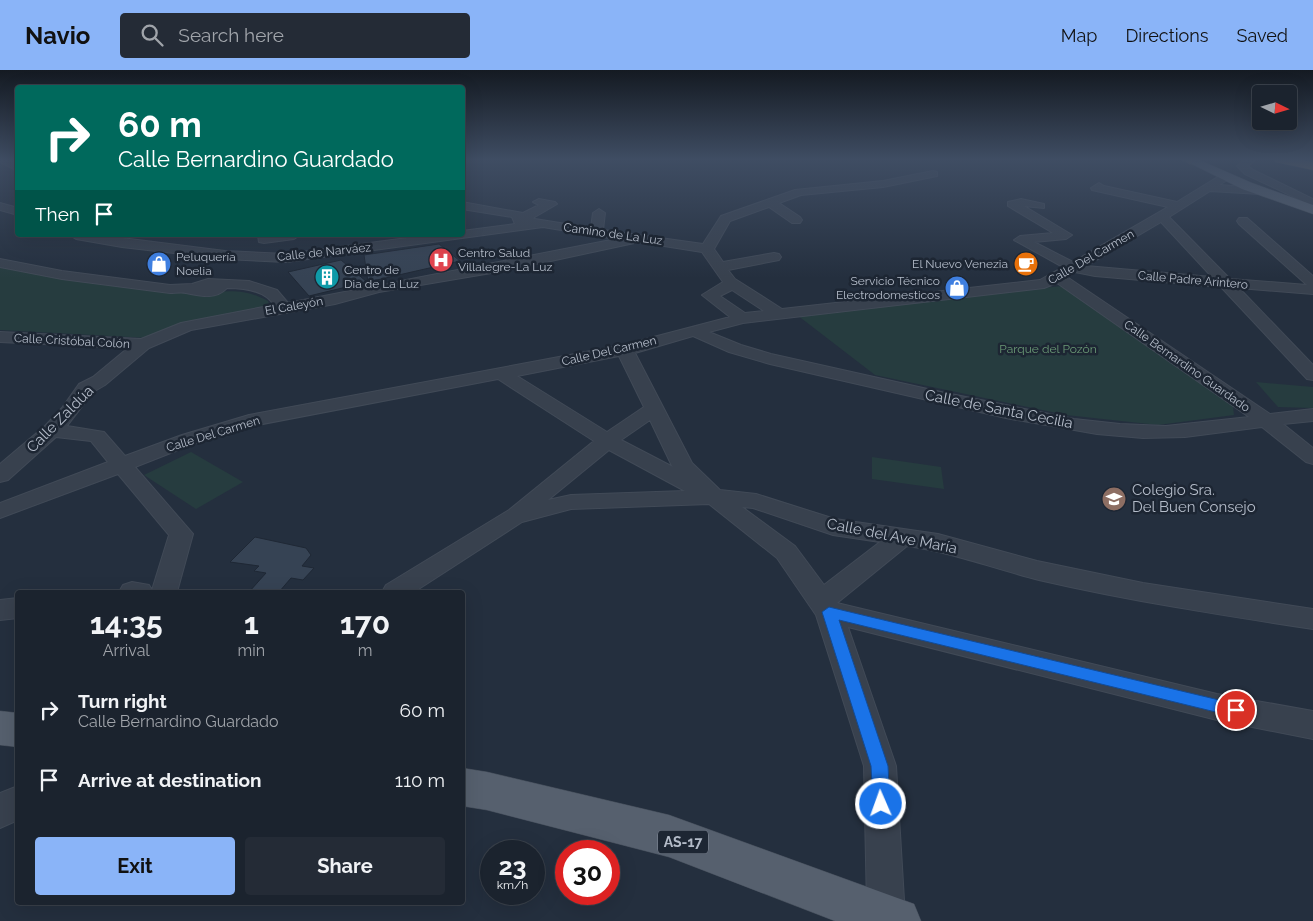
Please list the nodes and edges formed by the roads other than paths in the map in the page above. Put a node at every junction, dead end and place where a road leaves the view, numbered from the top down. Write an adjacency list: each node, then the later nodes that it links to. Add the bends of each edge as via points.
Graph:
1 (784, 199): 7 (street)
2 (1145, 199): 10 (street)
3 (1191, 199): 10 (street, Calle Del Carmen)
4 (1284, 199): 12 (main road)
5 (1296, 199): 12 (street)
6 (541, 204): 17 (street)
7 (772, 204): 18 (street); 27 (street, via 725,219)
8 (0, 206): 13 (street)
9 (1040, 206): 32 (street, via 1021,202 1012,204 1066,235 1020,240)
10 (1179, 206): 16 (street, Calle Del Carmen)
11 (465, 207): 17 (street)
12 (1313, 208)
13 (15, 211)
14 (465, 214): 17 (street)
15 (599, 214): 21 (street)
16 (1162, 216): 32 (street, Calle Del Carmen); 35 (street)
17 (514, 218): 20 (street, Calle de Narváez); 22 (street, Calle de Narváez, via 493,232)
18 (796, 220)
19 (1243, 221): 36 (street)
20 (542, 224): 21 (street, Camino de La Luz)
21 (596, 233): 26 (street, Camino de La Luz)
22 (465, 236)
23 (88, 237): 25 (street, Calle de Narváez, via 122,243)
24 (453, 237): 25 (street, Calle de Narváez, via 286,258 225,255)
25 (146, 239)
26 (636, 239): 27 (street, Camino de La Luz, via 685,244); 38 (street, El Caleyón)
27 (707, 250): 31 (street)
28 (774, 257): 29 (street)
29 (753, 262): 31 (street); 33 (street)
30 (0, 263): 38 (street, via 74,277 194,288 193,291 203,293 219,285 243,286 277,297)
31 (720, 267): 34 (street)
32 (1066, 272): 35 (street, Calle Padre Arintero); 39 (street, Calle Del Carmen, via 1044,284); 49 (street, Calle Bernardino Guardado)
33 (767, 275)
34 (730, 282): 39 (street); 40 (street, via 723,290 709,295)
35 (1224, 283): 37 (street, Calle Padre Arintero); 46 (street)
36 (1313, 283)
37 (1313, 290)
38 (283, 307): 43 (street, El Caleyón, via 187,326)
39 (778, 313): 40 (street, Calle Del Carmen)
40 (742, 318): 41 (street, Calle Del Carmen)
41 (694, 330): 44 (street, Calle Del Carmen); 49 (street, Calle de Santa Cecilia, via 711,340 759,356 1032,418 1103,429 1167,432)
42 (0, 337): 43 (street, Calle Cristóbal Colón)
43 (143, 344): 50 (street, Calle Zaldúa, via 86,388)
44 (625, 350): 45 (street, Calle Del Carmen); 47 (street)
45 (501, 373): 51 (street, Calle del Ave María); 53 (street, Calle Del Carmen, via 249,421 189,439)
46 (1313, 375)
47 (654, 409): 51 (street); 55 (street, via 683,466)
48 (1313, 414): 49 (street, Calle de Santa Cecilia)
49 (1267, 421): 52 (street, Calle Bernardino Guardado)
50 (52, 430): 53 (street, via 97,436); 54 (street, Calle Zaldúa)
51 (607, 441): 55 (street, Calle del Ave María); 57 (street)
52 (1313, 458)
53 (123, 466): 56 (street, Calle Del Carmen); 59 (street, via 181,534)
54 (0, 475)
55 (714, 497): 57 (street, via 571,502); 58 (street, Calle del Ave María, via 756,501 833,527); 61 (street, via 786,552)
56 (0, 511)
57 (514, 516): 60 (street)
58 (902, 536): 61 (street); 64 (street, Calle del Ave María, via 1143,593)
59 (165, 590)
60 (398, 590)
61 (825, 606): 65 (street, via 1217,707); 71 (street, via 880,766)
62 (15, 608): 63 (street)
63 (0, 610)
64 (1313, 619)
65 (1313, 725)
66 (0, 728): 67 (main road)
67 (15, 730)
68 (465, 788): 71 (main road, AS-17, via 669,836)
69 (15, 804): 70 (street)
70 (0, 811)
71 (887, 920)

